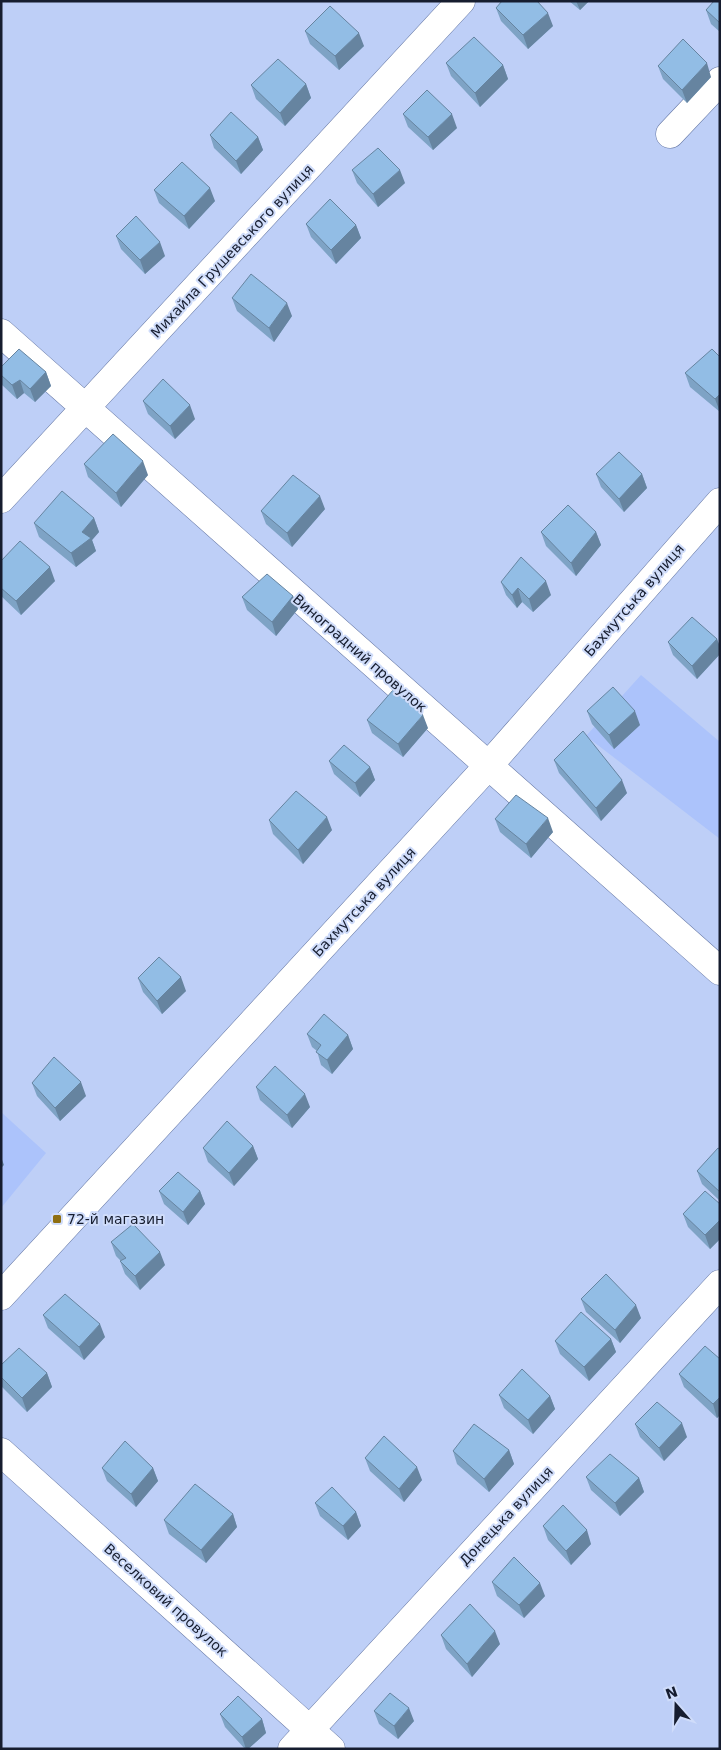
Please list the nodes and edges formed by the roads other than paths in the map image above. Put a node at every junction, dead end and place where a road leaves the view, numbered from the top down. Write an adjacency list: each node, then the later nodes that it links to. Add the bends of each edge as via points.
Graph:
1 (461, 1): 5 (street, Михайла Грушевського вулиця)
2 (720, 81): 3 (street)
3 (670, 134)
4 (1, 333): 5 (street, Виноградний провулок)
5 (86, 409): 6 (street, Михайла Грушевського вулиця); 8 (street, Виноградний провулок)
6 (1, 499)
7 (720, 502): 8 (street, Бахмутська вулиця)
8 (489, 765): 9 (street, Виноградний провулок); 11 (street, Бахмутська вулиця)
9 (720, 971)
10 (720, 1284): 13 (street, Донецька вулиця)
11 (1, 1296)
12 (1, 1452): 13 (street, Веселковий провулок)
13 (301, 1739): 14 (street, Веселковий провулок)
14 (331, 1749)

